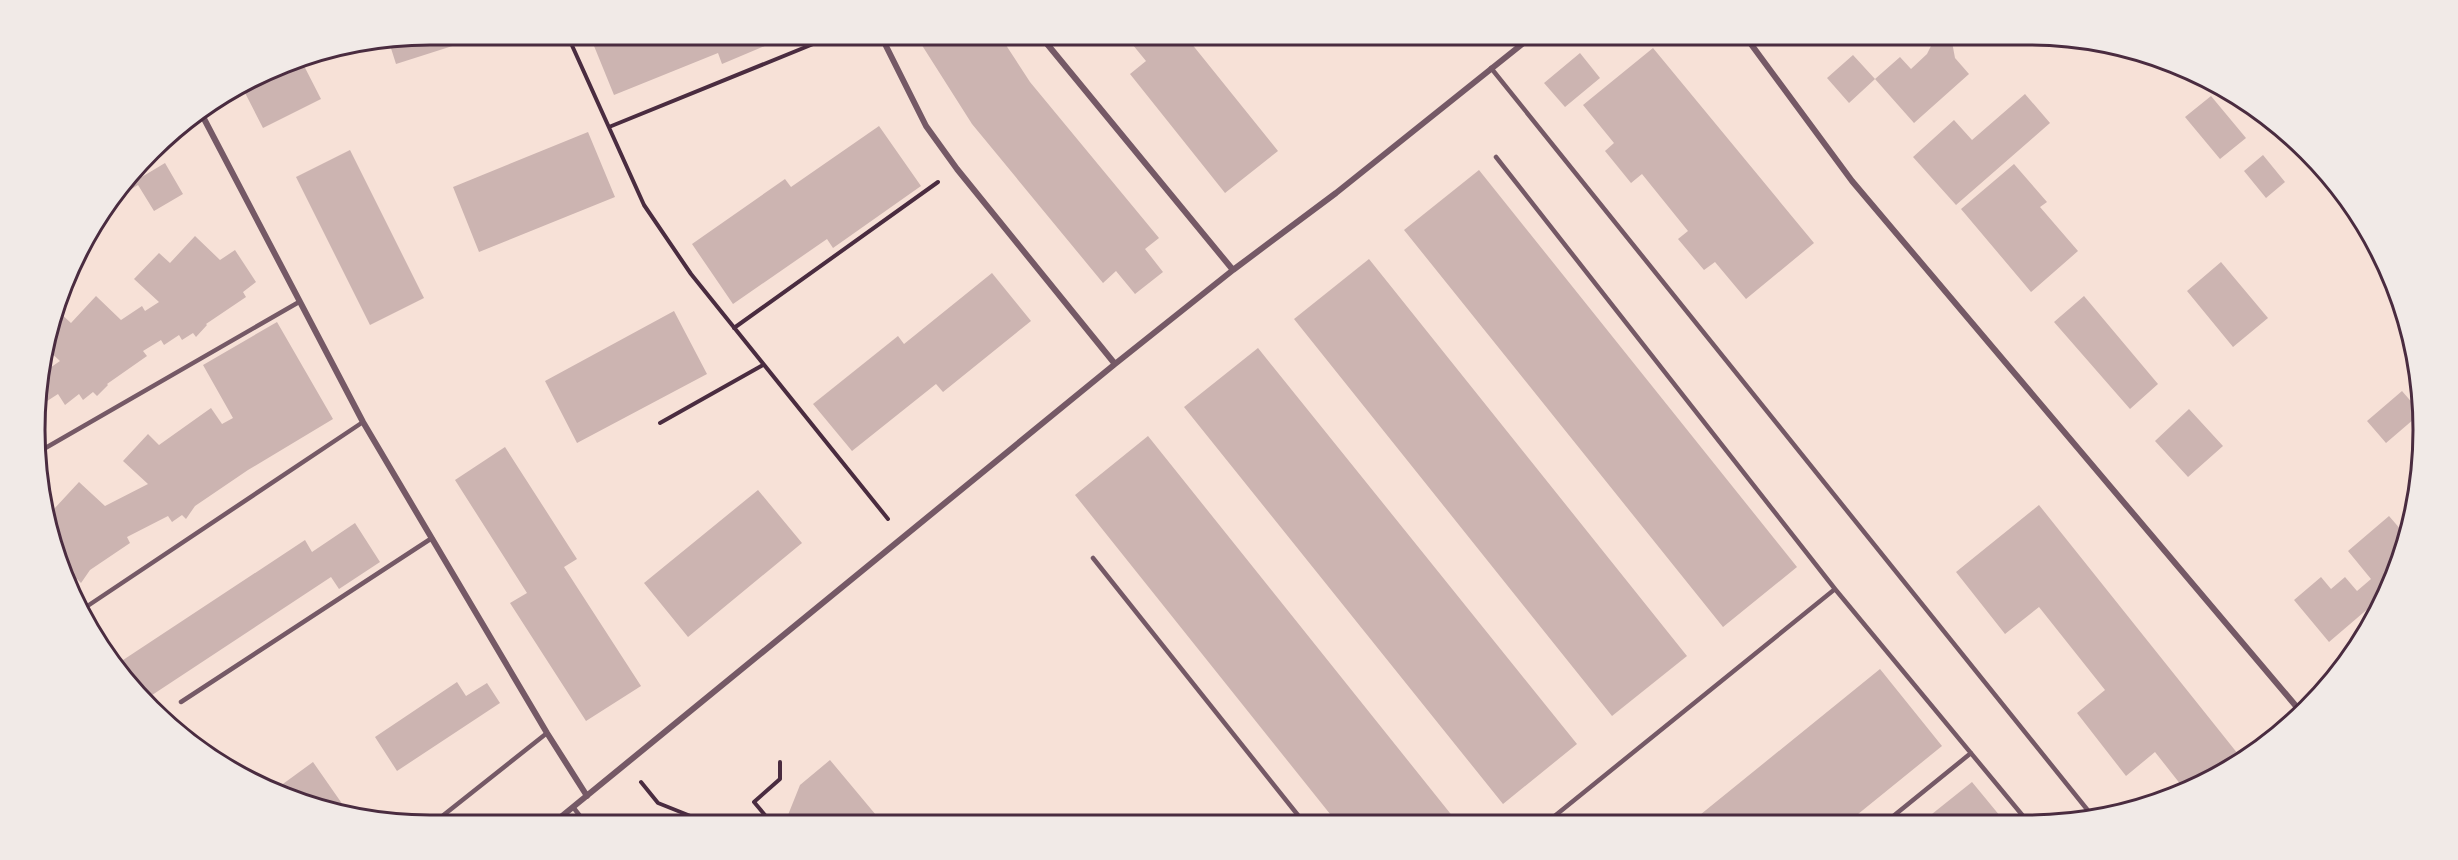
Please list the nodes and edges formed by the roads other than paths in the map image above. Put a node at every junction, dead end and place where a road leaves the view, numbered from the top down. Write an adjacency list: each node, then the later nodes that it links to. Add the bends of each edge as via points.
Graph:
1 (886, 45): 10 (street, via 926,126)
2 (1048, 45): 8 (street)
3 (1521, 45): 5 (street)
4 (1752, 45): 18 (street, via 1852,181)
5 (1491, 68): 8 (street); 23 (lane)
6 (204, 119): 9 (street)
7 (1496, 157): 15 (lane)
8 (1233, 270): 10 (street)
9 (299, 302): 11 (street); 12 (lane)
10 (1115, 364): 21 (street)
11 (363, 422): 13 (street); 16 (lane)
12 (46, 448)
13 (432, 538): 17 (lane); 19 (street)
14 (1093, 558): 27 (lane)
15 (1835, 589): 20 (lane); 28 (lane)
16 (88, 606)
17 (181, 702)
18 (2296, 706)
19 (547, 733): 21 (street); 24 (lane)
20 (1971, 753): 29 (lane); 30 (lane)
21 (588, 796): 22 (street)
22 (573, 807): 25 (street); 26 (lane)
23 (2088, 810)
24 (444, 815)
25 (563, 815)
26 (579, 815)
27 (1298, 815)
28 (1556, 815)
29 (1895, 815)
30 (2022, 815)

